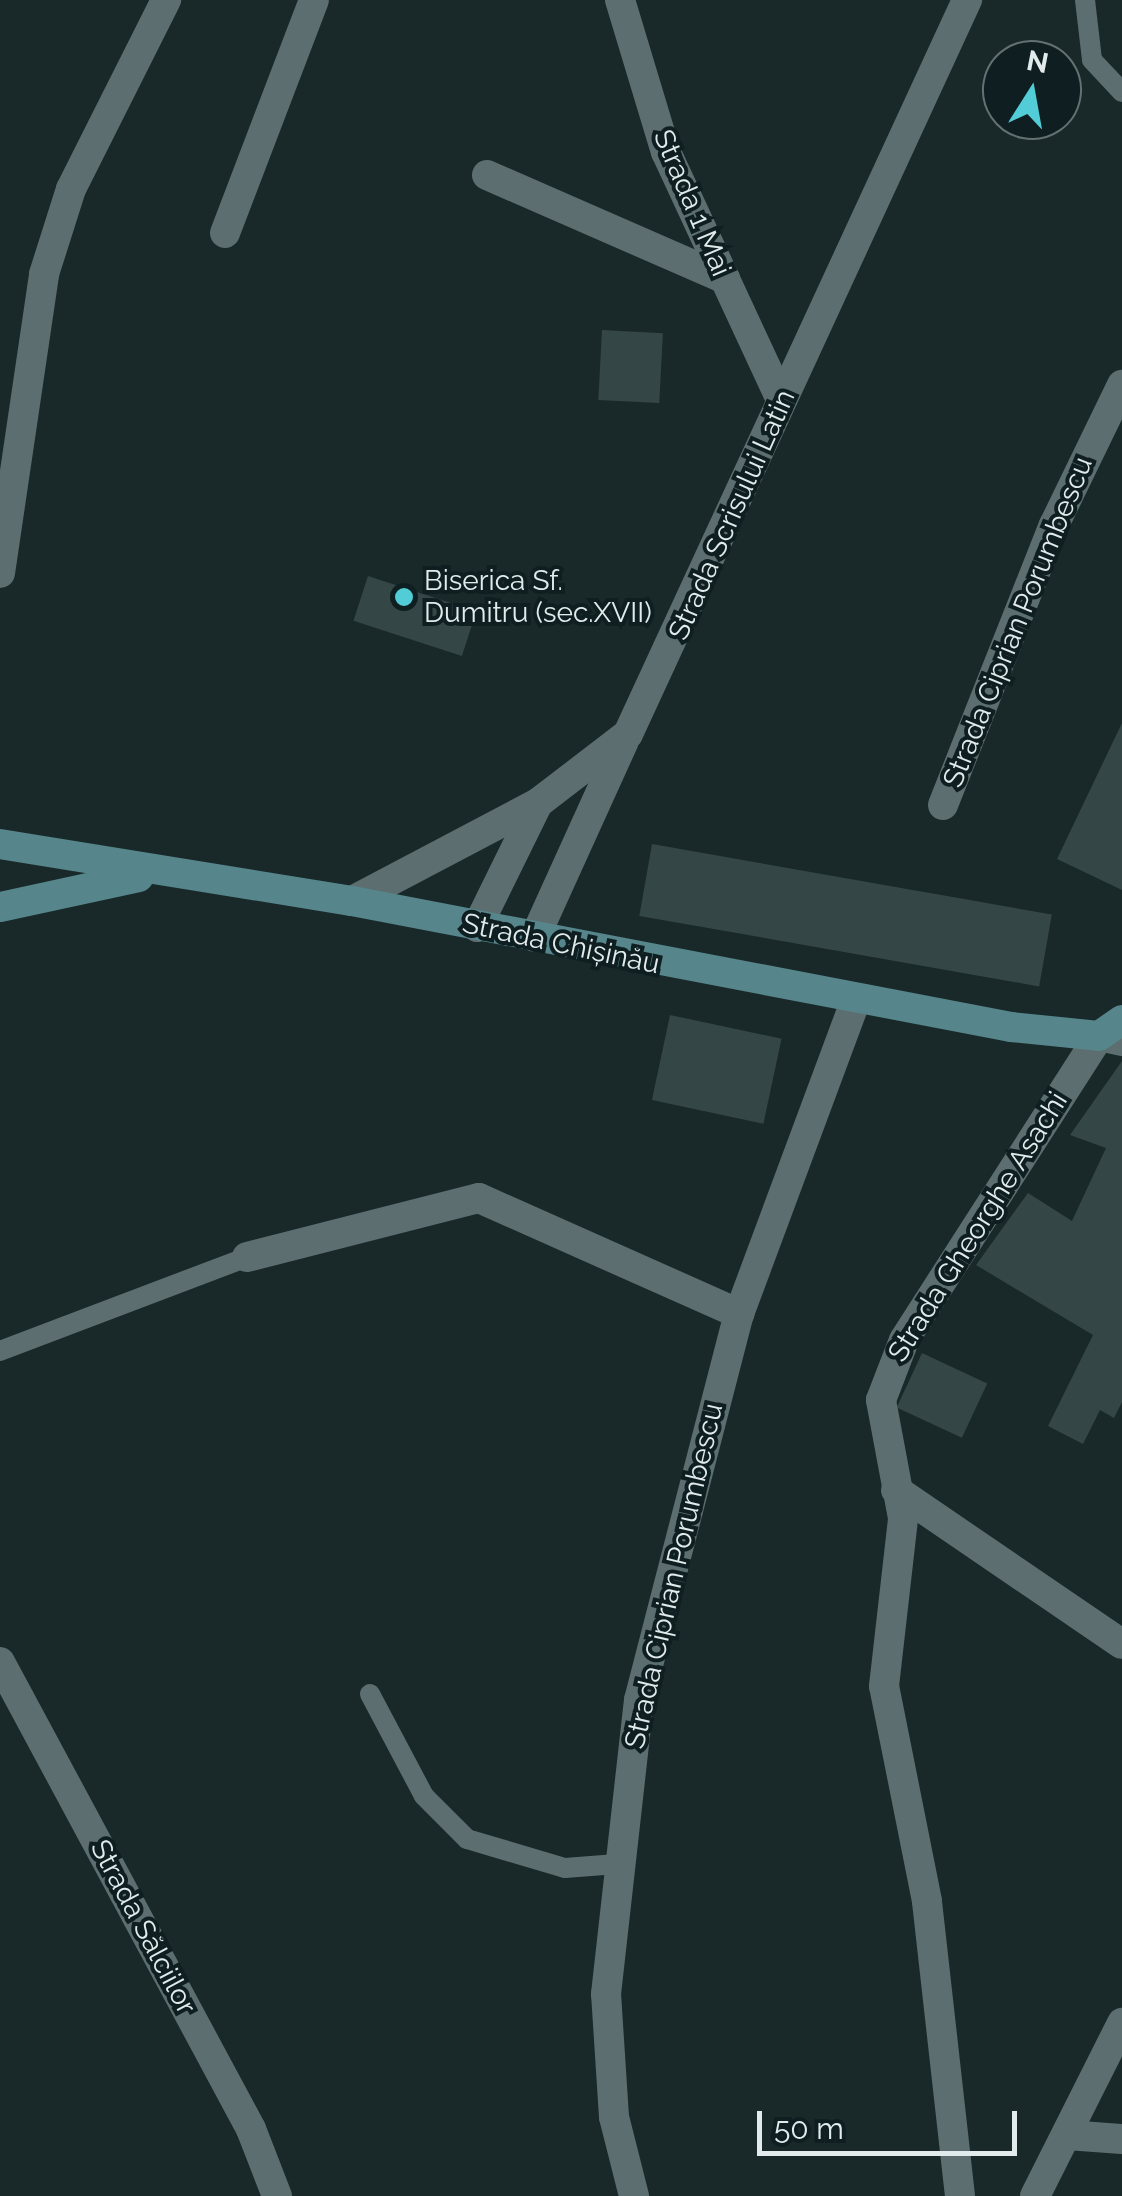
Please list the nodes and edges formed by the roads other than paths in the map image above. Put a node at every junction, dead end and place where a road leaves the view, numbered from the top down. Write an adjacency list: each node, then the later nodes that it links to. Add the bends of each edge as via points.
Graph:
1 (166, 0): 12 (street, via 70,189 44,274)
2 (314, 0): 8 (street)
3 (620, 0): 9 (street, Strada 1 Mai, via 666,152)
4 (967, 0): 11 (street, Strada Scrisului Latin)
5 (1086, 0): 6 (lane, via 1092,60)
6 (1122, 92)
7 (486, 175): 9 (street)
8 (224, 233)
9 (725, 279): 11 (street, Strada 1 Mai)
10 (1122, 385): 15 (street, Strada Ciprian Porumbescu, via 1054,525)
11 (782, 400): 13 (street, Strada Scrisului Latin)
12 (0, 573)
13 (628, 734): 14 (street, Strada Scrisului Latin); 21 (street)
14 (538, 803): 18 (street, Strada Scrisului Latin); 20 (street)
15 (943, 806)
16 (0, 844): 17 (main road, Strada Chișinău)
17 (167, 873): 18 (main road, Strada Chișinău); 19 (main road)
18 (352, 901): 20 (main road, Strada Chișinău)
19 (0, 907)
20 (477, 926): 21 (main road, Strada Chișinău)
21 (535, 936): 22 (main road, Strada Chișinău)
22 (856, 1000): 23 (main road, Strada Chișinău); 25 (street, Strada Ciprian Porumbescu)
23 (1114, 1033): 27 (street, Strada Gheorghe Asachi, via 887,1371 881,1428)
24 (246, 1258): 25 (street, via 479,1198); 26 (lane)
25 (739, 1314): 31 (street, Strada Ciprian Porumbescu, via 639,1700)
26 (0, 1352)
27 (896, 1490): 28 (street); 37 (street, Strada Gheorghe Asachi, via 903,1518 884,1686 927,1901)
28 (1122, 1644)
29 (0, 1662): 35 (street, Strada Sălciilor, via 251,2129)
30 (370, 1694): 31 (lane, via 424,1796 467,1839 565,1868)
31 (617, 1864): 36 (street, Strada Ciprian Porumbescu, via 606,1994 614,2117)
32 (1122, 2023): 33 (street)
33 (1067, 2135): 34 (street); 38 (street)
34 (1122, 2139)
35 (278, 2196)
36 (634, 2196)
37 (960, 2196)
38 (1036, 2196)

